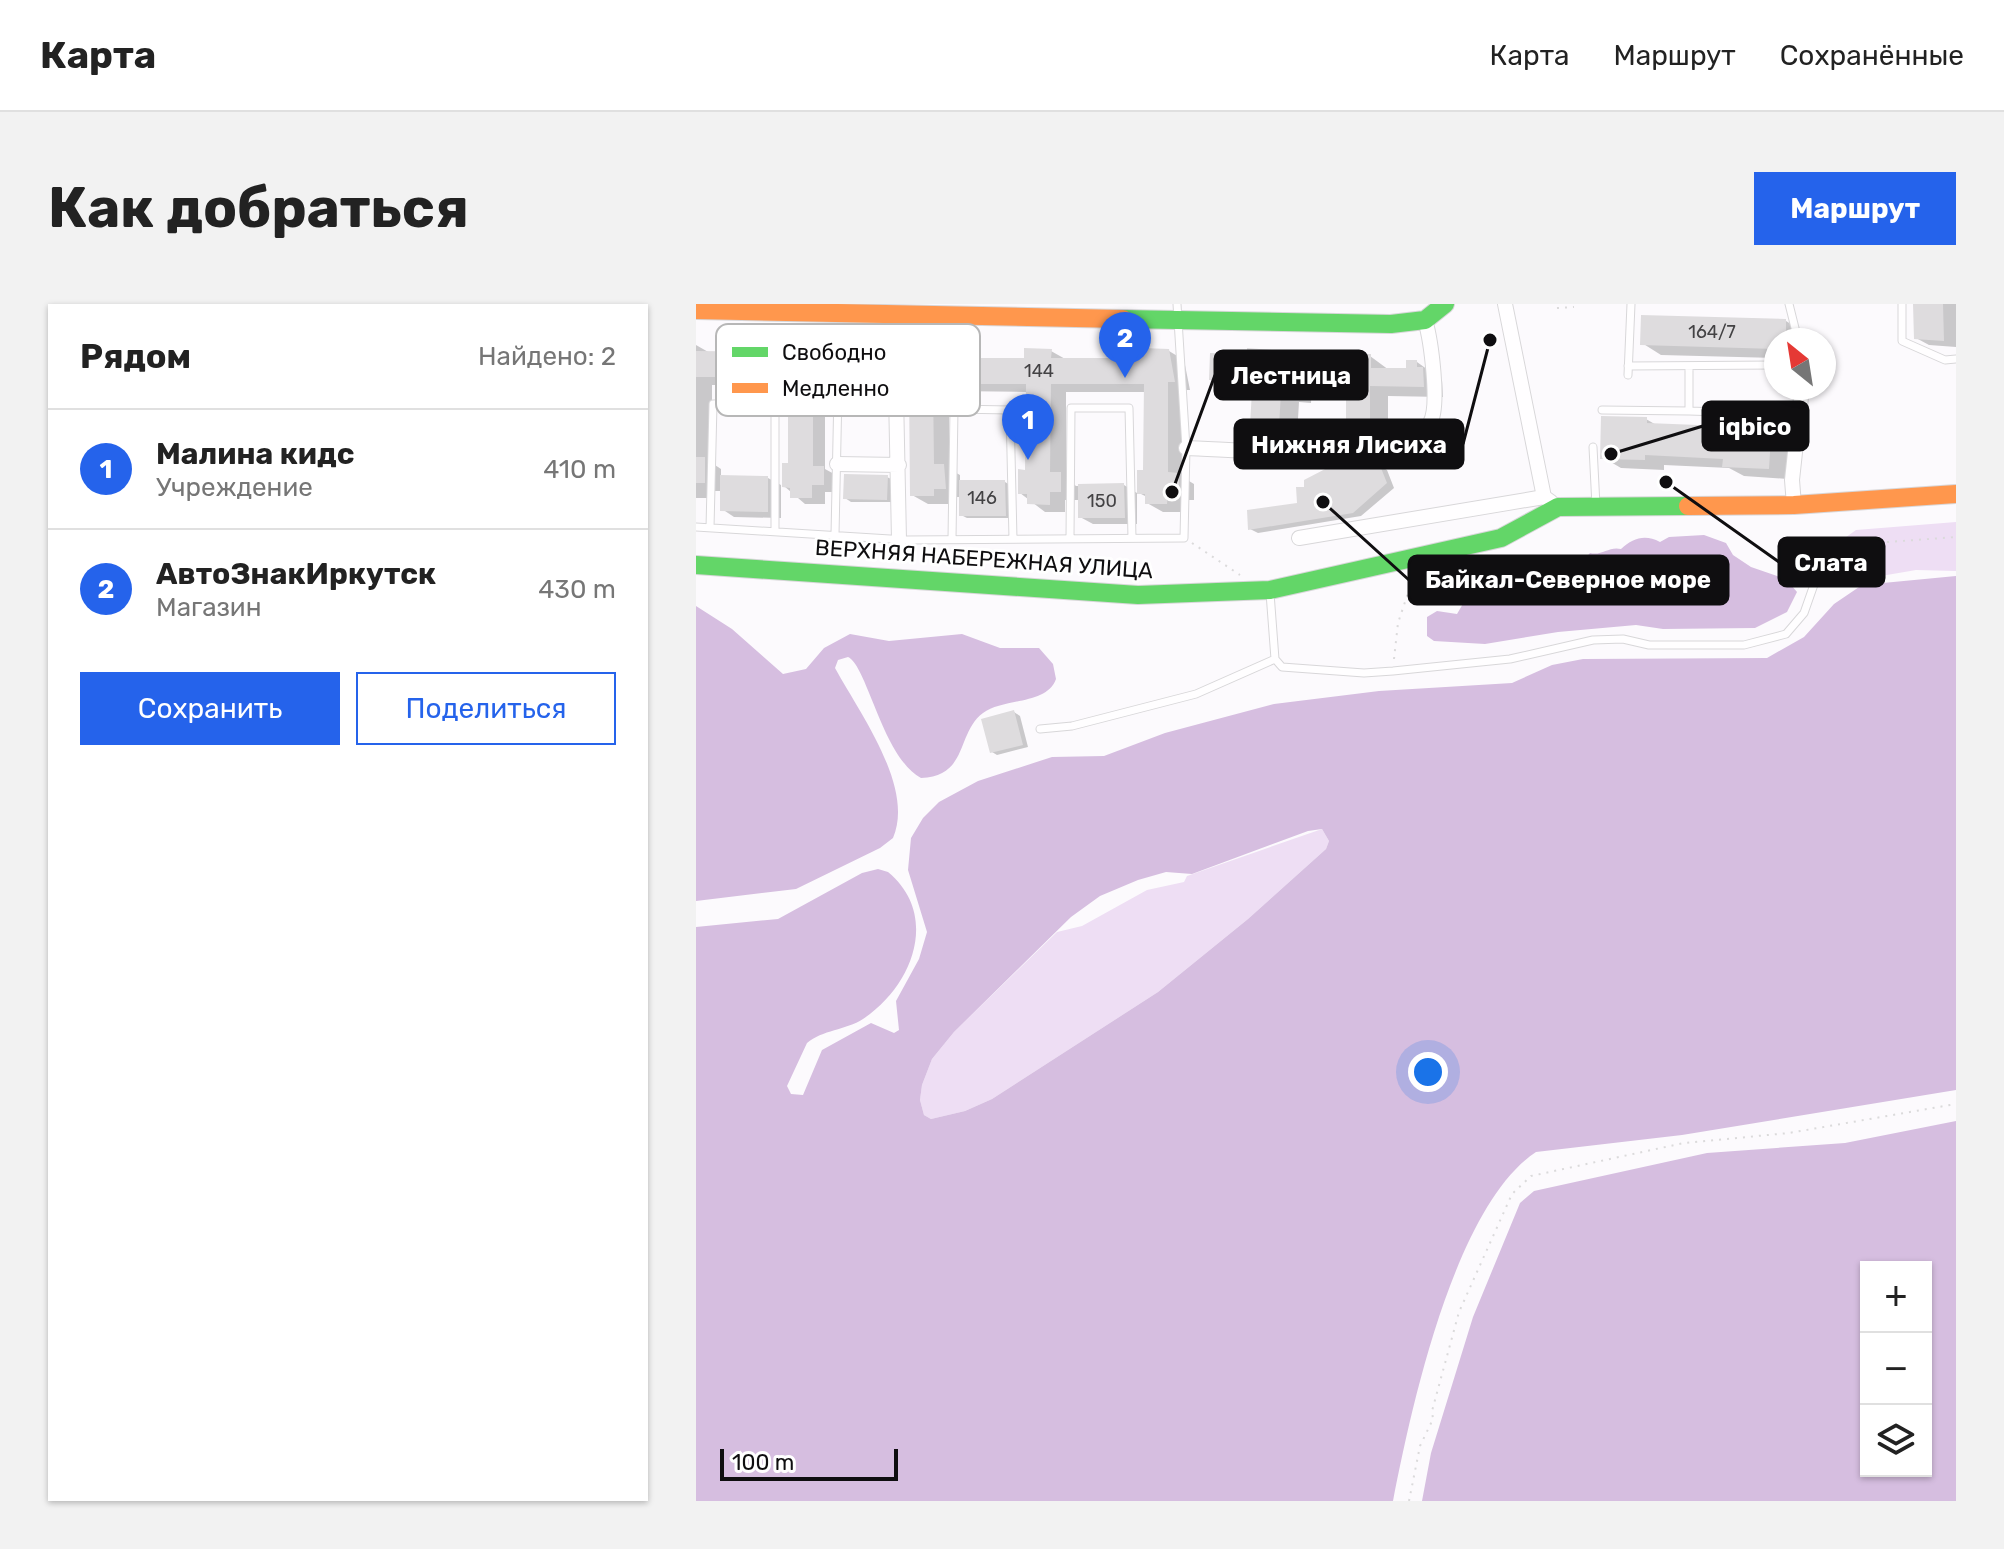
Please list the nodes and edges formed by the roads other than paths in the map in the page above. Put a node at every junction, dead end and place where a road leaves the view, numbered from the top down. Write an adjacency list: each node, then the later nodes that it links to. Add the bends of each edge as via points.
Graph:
1 (1445, 304): 8 (street)
2 (1505, 304): 28 (street)
3 (1631, 304): 12 (lane, via 1628,371)
4 (1789, 304): 9 (lane)
5 (1902, 304): 10 (lane, via 1902,341 1945,360)
6 (696, 310): 7 (street)
7 (1177, 311): 8 (street, via 1391,324); 24 (lane)
8 (1425, 320): 24 (street, via 1434,414 1418,436 1381,449 1279,453)
9 (1795, 328)
10 (1956, 359)
11 (1764, 365): 12 (lane)
12 (1689, 366): 17 (lane)
13 (1801, 400): 29 (street)
14 (716, 404): 32 (lane)
15 (980, 409): 38 (lane, via 1010,410)
16 (1602, 410): 17 (lane)
17 (1689, 411): 18 (lane)
18 (1781, 414)
19 (775, 416): 33 (lane)
20 (838, 416): 25 (lane)
21 (897, 416): 26 (street)
22 (954, 416): 37 (lane)
23 (1593, 447): 30 (lane)
24 (1186, 448): 35 (lane, via 1184,538)
25 (837, 464): 26 (street); 34 (lane)
26 (898, 465): 40 (street)
27 (1956, 494): 29 (street)
28 (1551, 502): 30 (street); 36 (street); 43 (street, ВЕРХНЯЯ НАБЕРЕЖНАЯ УЛИЦА, via 1501,538)
29 (1794, 505): 30 (street)
30 (1596, 509)
31 (696, 527): 32 (lane)
32 (710, 528): 33 (lane)
33 (775, 530): 34 (lane)
34 (835, 535): 40 (lane)
35 (1132, 538): 39 (lane); 39 (lane, via 1129,408 1071,408)
36 (1299, 538)
37 (952, 539): 38 (lane); 40 (lane)
38 (1013, 539): 39 (lane)
39 (1070, 539)
40 (899, 540)
41 (696, 565): 43 (street, ВЕРХНЯЯ НАБЕРЕЖНАЯ УЛИЦА, via 1138,595)
42 (1817, 576): 44 (lane, via 1804,613 1786,634 1744,645 1593,640 1510,659 1364,673 1282,667)
43 (1270, 590): 44 (lane)
44 (1275, 659): 45 (lane, via 1175,700)
45 (1040, 729)

